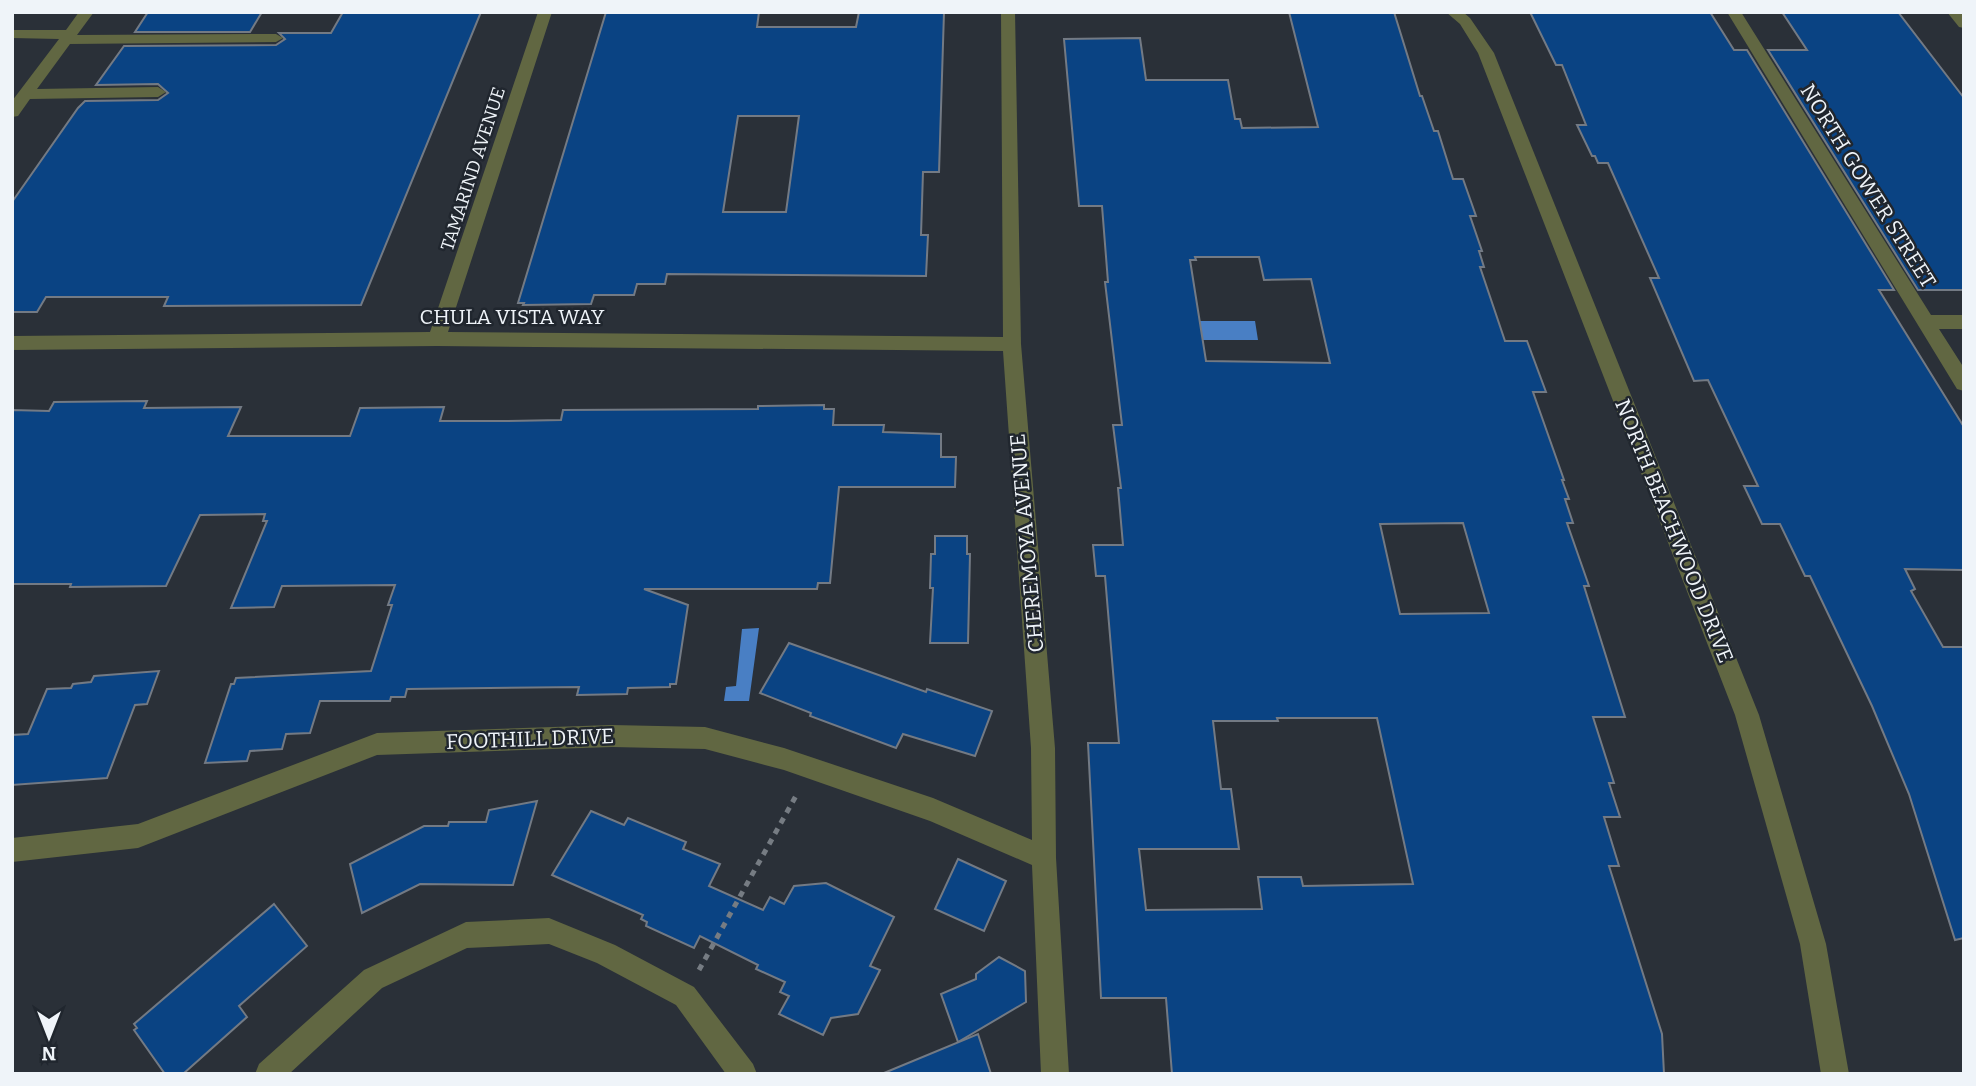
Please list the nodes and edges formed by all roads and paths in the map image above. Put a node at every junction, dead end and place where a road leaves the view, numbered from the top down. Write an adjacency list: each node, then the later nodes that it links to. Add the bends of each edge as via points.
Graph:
1 (87, 12): 9 (street)
2 (545, 12): 16 (street, TAMARIND AVENUE)
3 (1007, 12): 18 (street, CHEREMOYA AVENUE)
4 (1453, 12): 27 (street, NORTH BEACHWOOD DRIVE, via 1465,21 1486,53 1747,715 1813,944)
5 (1734, 12): 14 (street, NORTH GOWER STREET)
6 (1954, 12): 7 (street)
7 (1964, 24)
8 (12, 34): 9 (street)
9 (68, 37): 10 (street); 12 (street)
10 (276, 38)
11 (159, 92): 12 (street)
12 (27, 94): 13 (street)
13 (12, 113)
14 (1925, 322): 15 (street); 19 (street, NORTH GOWER STREET)
15 (1964, 322)
16 (437, 339): 17 (street, CHULA VISTA WAY); 18 (street, CHULA VISTA WAY)
17 (12, 343)
18 (1012, 344): 22 (street, CHEREMOYA AVENUE, via 1043,748)
19 (1964, 384)
20 (810, 768): 21 (street, FOOTHILL DRIVE, via 705,738 612,736 377,744 138,836); 22 (street, FOOTHILL DRIVE, via 933,810); 23 (path)
21 (12, 850)
22 (1044, 858): 26 (street, CHEREMOYA AVENUE)
23 (685, 996): 24 (street, via 606,954 549,931 466,936 373,979); 25 (street)
24 (269, 1074)
25 (743, 1074)
26 (1055, 1074)
27 (1835, 1074)

